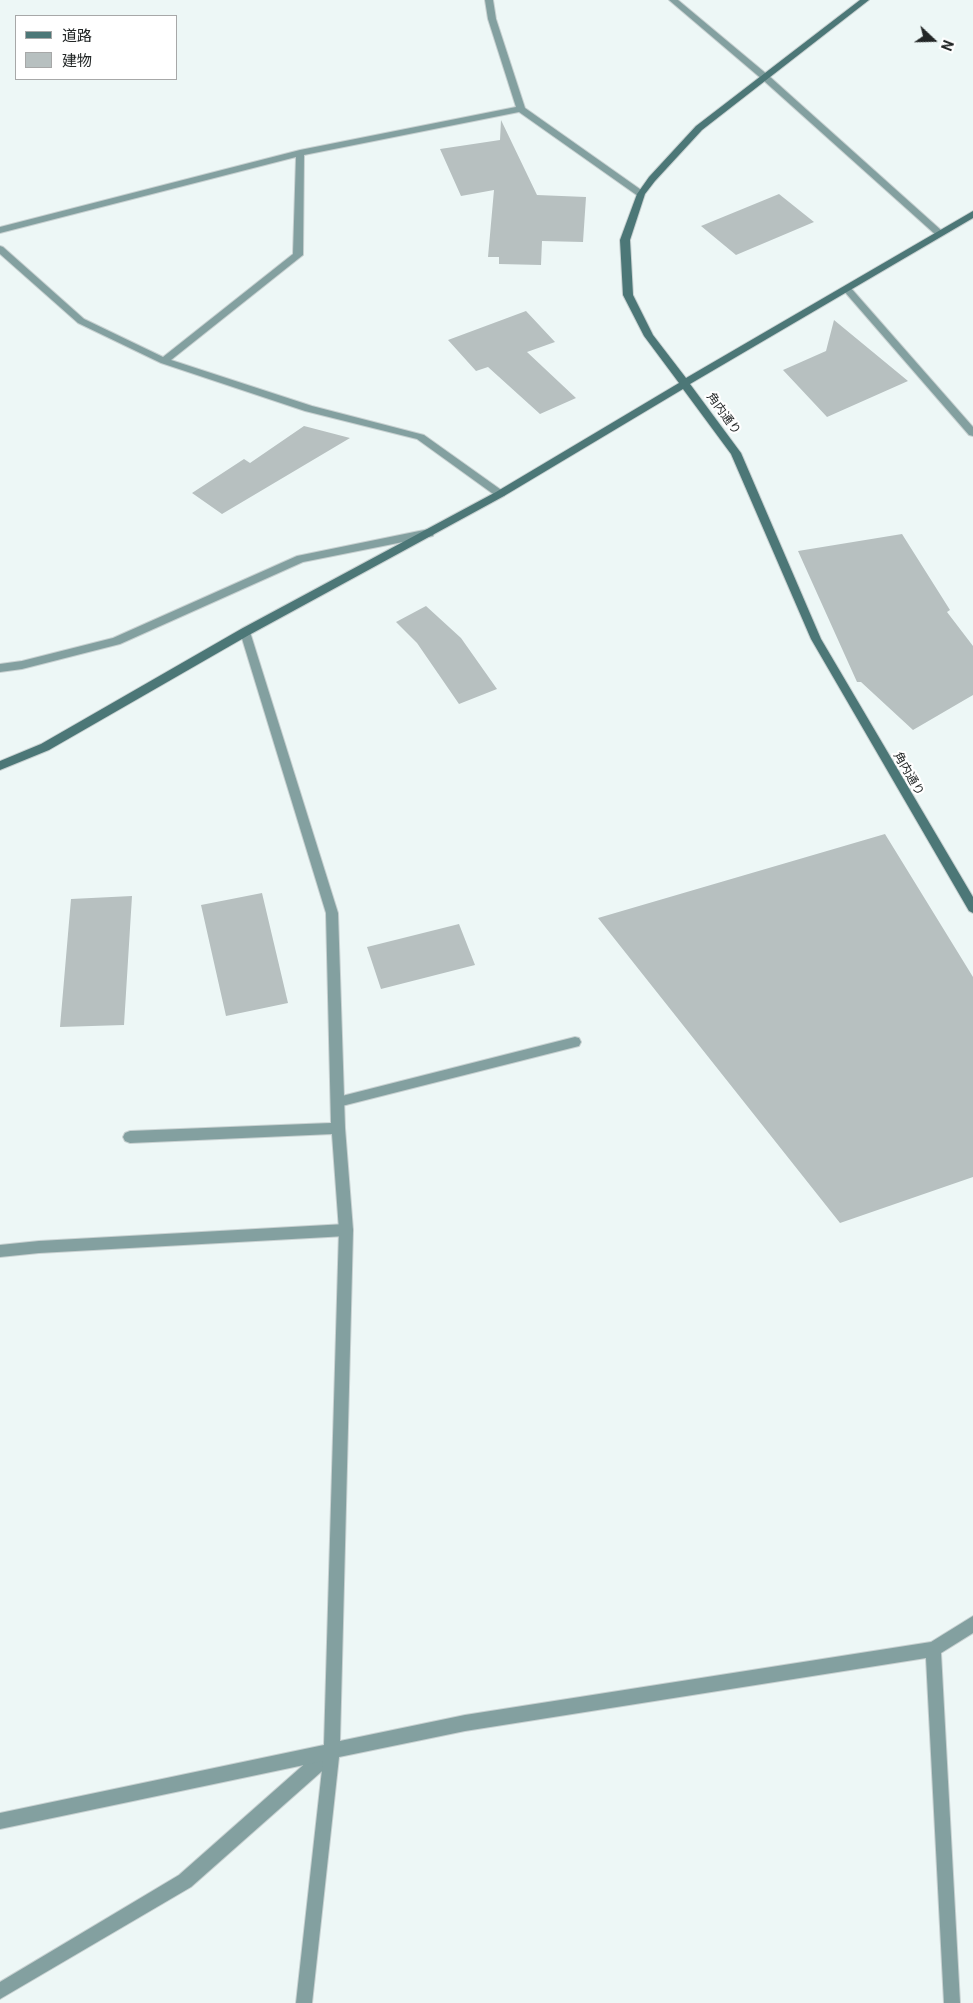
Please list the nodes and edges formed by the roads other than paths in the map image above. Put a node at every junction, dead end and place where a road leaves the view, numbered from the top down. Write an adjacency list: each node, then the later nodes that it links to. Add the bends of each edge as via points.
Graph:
1 (488, 0): 5 (street)
2 (673, 0): 4 (street)
3 (865, 0): 4 (street, 角内通り)
4 (766, 78): 7 (street, 角内通り, via 698,128); 10 (street)
5 (521, 109): 6 (street); 7 (street)
6 (300, 153): 9 (street); 13 (street, via 298,255)
7 (641, 194): 14 (street, 角内通り, via 625,240 628,295 649,336)
8 (973, 214): 10 (street)
9 (0, 230)
10 (939, 234): 12 (street)
11 (0, 249): 13 (street, via 81,321)
12 (847, 289): 14 (street); 15 (street)
13 (164, 361): 16 (street, via 310,409 420,437)
14 (684, 383): 16 (street); 21 (street, 角内通り, via 736,453 816,639)
15 (973, 433)
16 (500, 494): 17 (street)
17 (429, 533): 18 (street); 19 (street, via 301,559 116,641)
18 (246, 632): 20 (street, via 45,747); 23 (street, via 332,914)
19 (0, 668)
20 (0, 766)
21 (973, 908)
22 (575, 1042): 23 (street)
23 (338, 1102): 24 (street)
24 (338, 1128): 25 (street); 26 (street)
25 (130, 1137)
26 (346, 1230): 27 (street); 30 (street)
27 (0, 1251)
28 (973, 1624): 29 (street)
29 (933, 1649): 30 (street, via 465,1723); 34 (street)
30 (332, 1751): 31 (street); 32 (street, via 185,1881); 33 (street)
31 (0, 1821)
32 (0, 1991)
33 (304, 2003)
34 (952, 2003)

